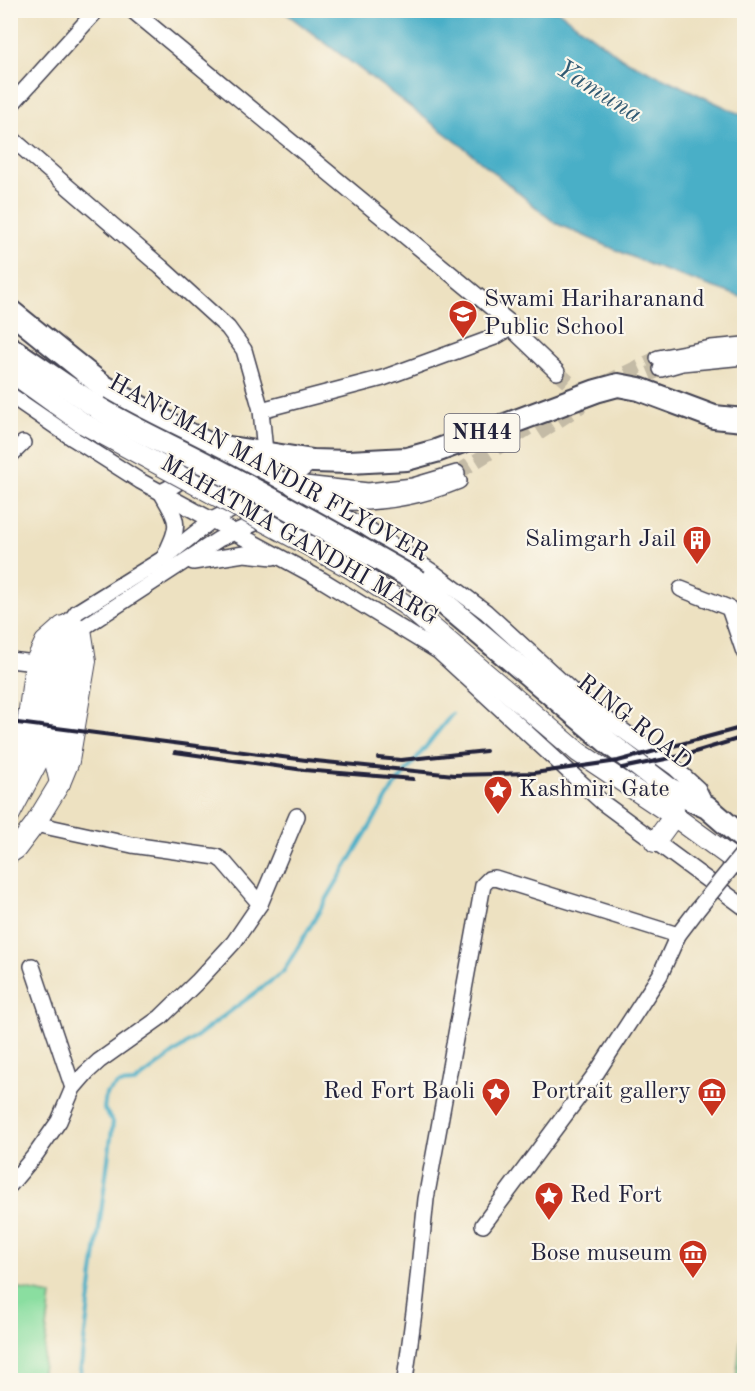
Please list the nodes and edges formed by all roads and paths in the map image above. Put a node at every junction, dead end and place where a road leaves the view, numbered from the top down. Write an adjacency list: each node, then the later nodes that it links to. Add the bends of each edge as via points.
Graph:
1 (97, 10): 3 (street)
2 (132, 10): 6 (street, via 492,307)
3 (10, 106)
4 (10, 137): 13 (street, via 228,328 244,350)
5 (10, 311): 16 (highway, MAHATMA GANDHI MARG, via 103,386)
6 (509, 326): 11 (street); 13 (street, via 495,337 383,378)
7 (744, 345): 9 (street, via 711,348 660,364)
8 (10, 348): 33 (highway, HANUMAN MANDIR FLYOVER, bridge, via 128,426 213,467 419,582)
9 (744, 357)
10 (10, 371): 40 (main road, HANUMAN MANDIR FLYOVER, bridge, via 84,424 352,569 407,606 578,752)
11 (557, 372)
12 (10, 395): 21 (street, MAHATMA GANDHI MARG)
13 (261, 410): 17 (street)
14 (744, 420): 19 (highway, NH44, via 714,417 639,388 618,385 407,459)
15 (23, 443): 18 (street)
16 (210, 445): 17 (highway, NH44); 20 (street); 21 (street, via 193,471)
17 (265, 452): 19 (highway, NH44)
18 (10, 456)
19 (314, 461): 20 (street)
20 (286, 482): 22 (street); 22 (street, via 368,491 458,477 433,492 402,500 348,504); 23 (street)
21 (161, 492): 23 (street, MAHATMA GANDHI MARG); 25 (street, via 177,529)
22 (307, 499): 24 (street); 34 (street, via 365,527 434,573 486,612)
23 (212, 520): 24 (street, MAHATMA GANDHI MARG); 25 (street)
24 (236, 533): 26 (street, MAHATMA GANDHI MARG); 27 (street, via 219,539)
25 (164, 558): 29 (street, via 77,612)
26 (279, 558): 27 (street, via 244,554); 43 (street, MAHATMA GANDHI MARG, via 438,651 603,803)
27 (184, 563): 29 (street)
28 (681, 589): 30 (street, via 729,608)
29 (75, 626): 32 (main road, via 59,628 45,642); 35 (main road, via 52,667 37,763); 41 (main road, via 86,661 69,761)
30 (744, 652)
31 (10, 660): 32 (street)
32 (35, 663): 35 (main road, via 23,757)
33 (549, 691): 34 (highway); 36 (highway, RING ROAD)
34 (586, 704): 37 (street, via 675,768 698,789)
35 (27, 780): 38 (main road)
36 (669, 789): 37 (highway, RING ROAD); 40 (highway)
37 (707, 807): 42 (highway, RING ROAD)
38 (10, 814)
39 (297, 816): 47 (street)
40 (674, 816): 43 (main road); 46 (main road)
41 (35, 824): 45 (main road); 47 (street, via 132,845 221,858)
42 (744, 838)
43 (655, 842): 48 (street, MAHATMA GANDHI MARG)
44 (744, 852): 49 (street, bridge)
45 (10, 853)
46 (744, 867)
47 (260, 904): 51 (street, via 234,942 197,982 160,1017 99,1060)
48 (744, 907)
49 (678, 935): 53 (street, via 660,975 597,1072); 54 (street, via 495,879 483,885 426,1199)
50 (33, 966): 51 (street)
51 (73, 1088): 52 (street, via 59,1120)
52 (10, 1185)
53 (483, 1225)
54 (405, 1380)

